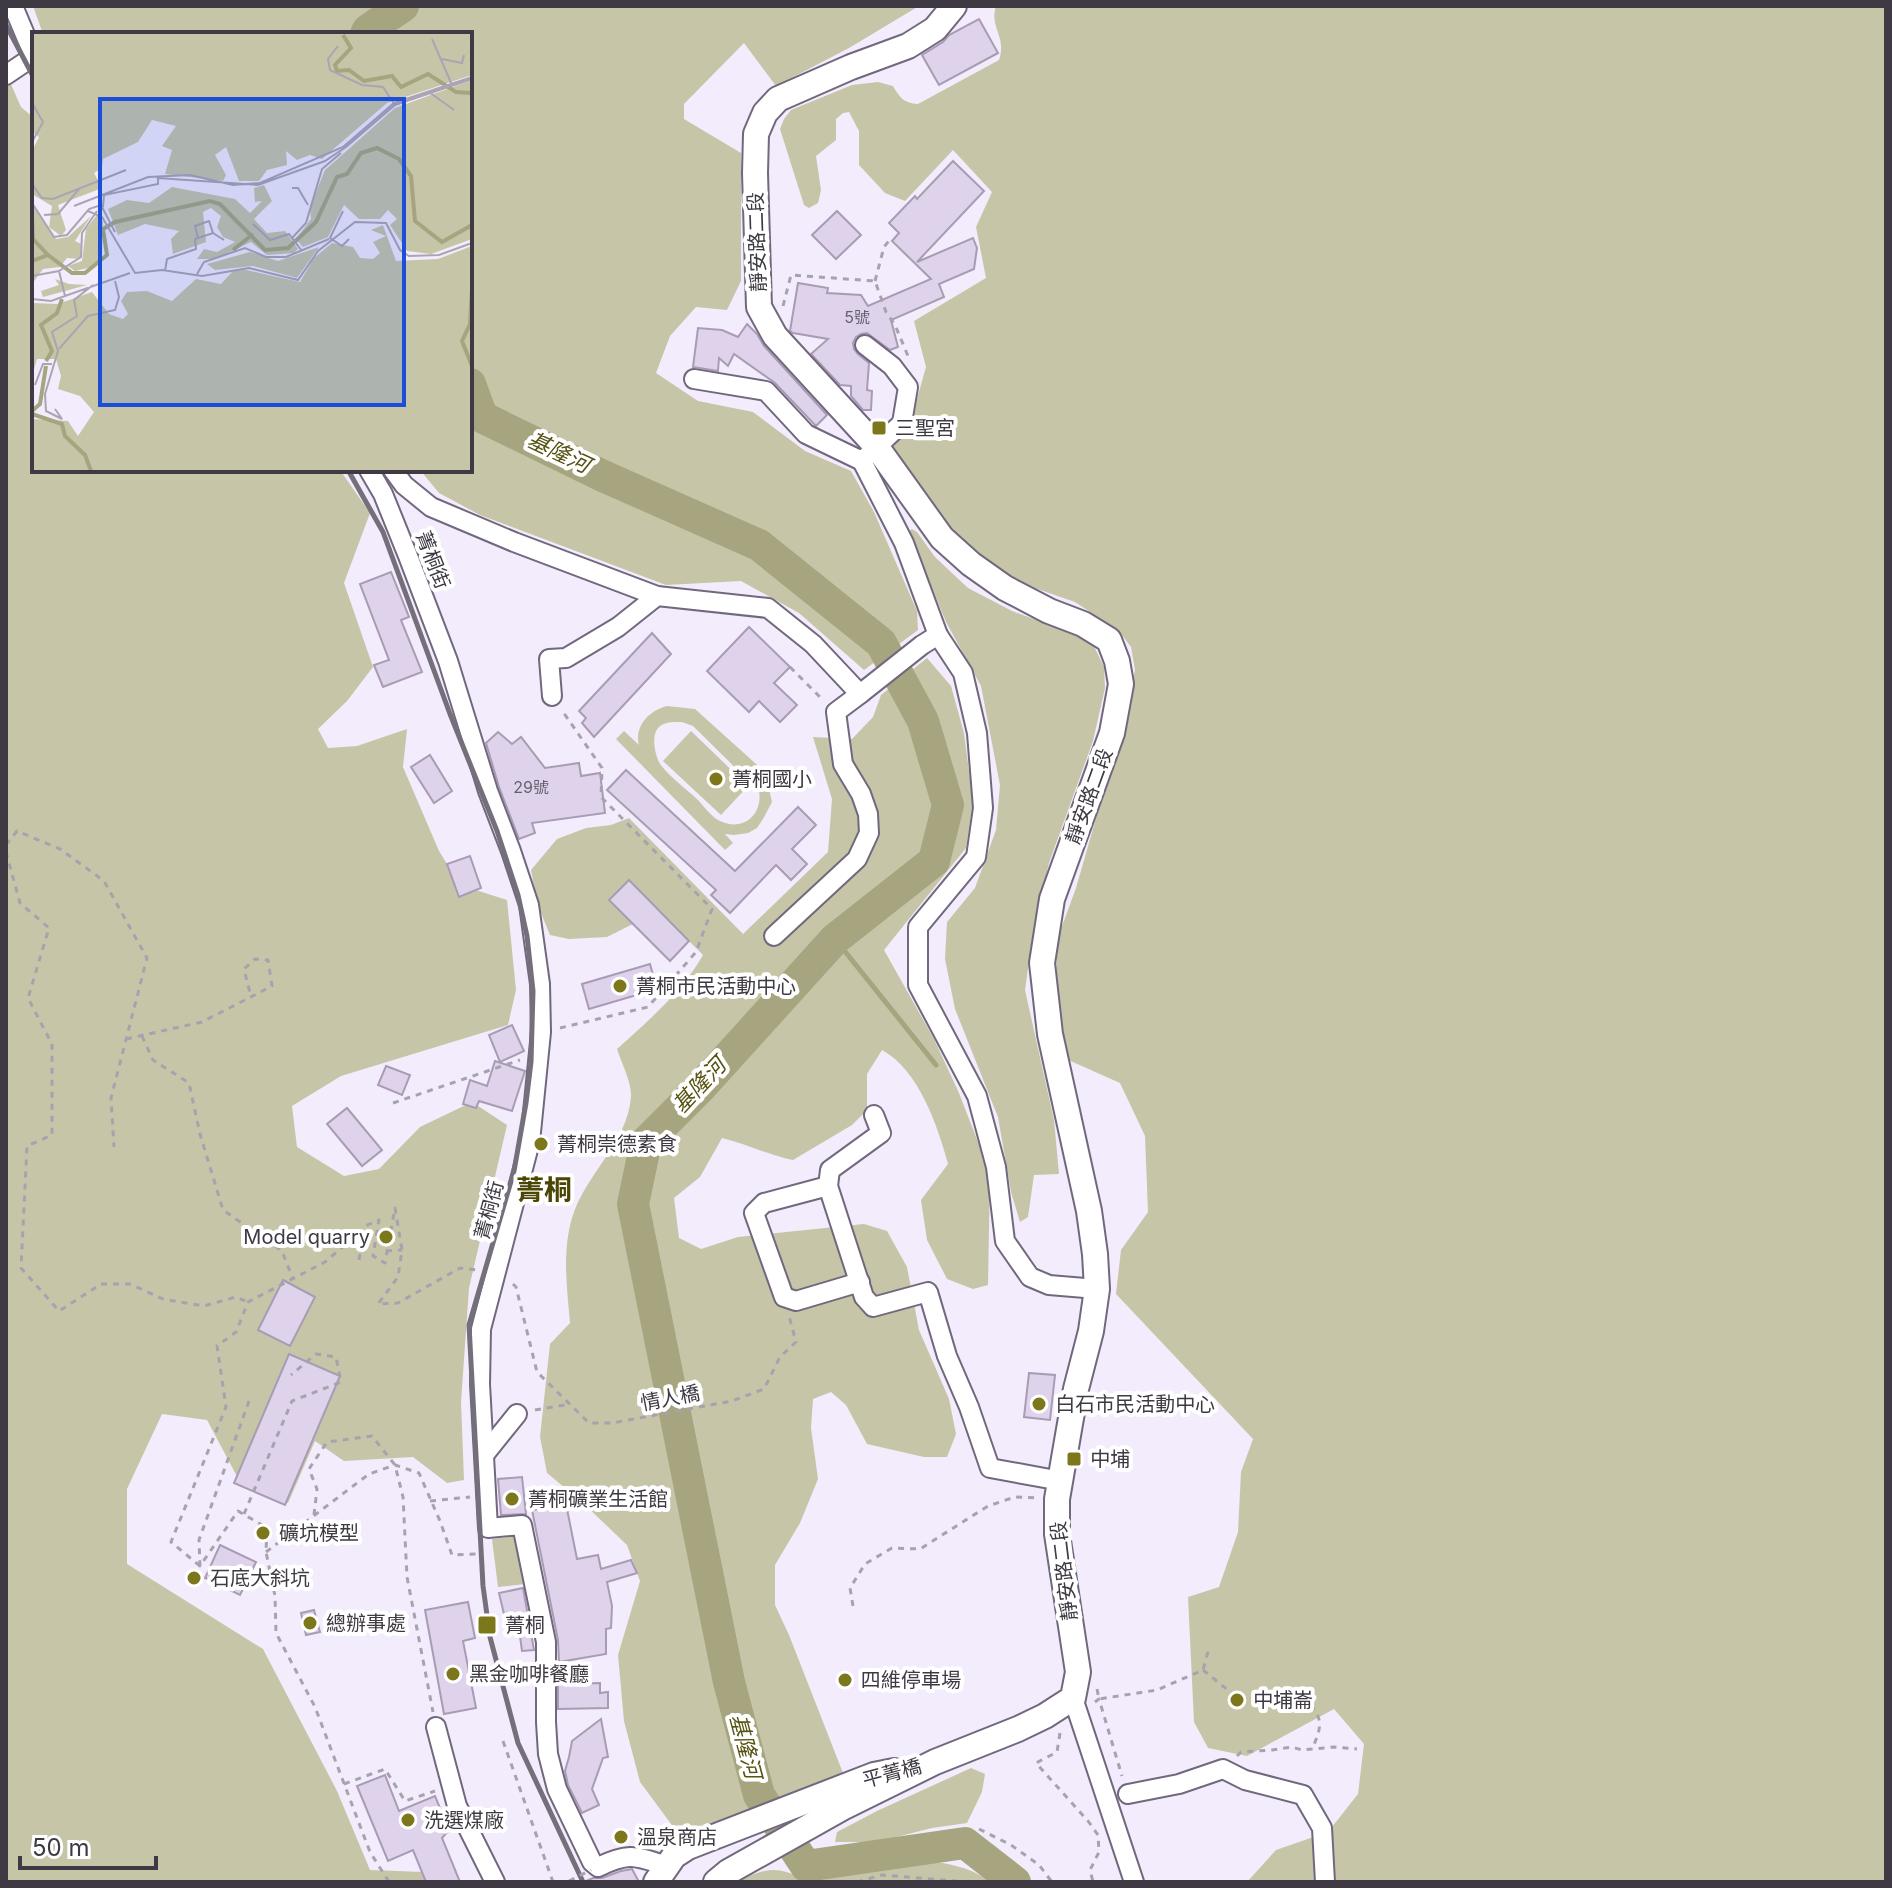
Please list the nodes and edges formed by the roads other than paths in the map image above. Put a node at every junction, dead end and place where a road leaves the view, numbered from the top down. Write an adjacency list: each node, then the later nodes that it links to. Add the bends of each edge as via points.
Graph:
1 (13, 6): 3 (street)
2 (954, 6): 8 (main road, 靜安路二段, via 935,29 908,46 778,99 756,134 759,307 775,336)
3 (32, 51)
4 (32, 57): 5 (street)
5 (6, 75)
6 (865, 345): 8 (street, via 908,387 902,423)
7 (694, 379): 8 (street, via 766,391 806,434)
8 (869, 454): 12 (street); 19 (main road, 靜安路二段, via 971,564 1005,588 1109,640 1117,661 1121,684 1112,733 1052,899 1042,963 1050,1034 1089,1211)
9 (370, 472): 21 (street, 菁桐街, via 448,661 529,905 540,984 541,1032 530,1142 481,1329)
10 (394, 472): 11 (street, 菁桐街, via 431,507)
11 (657, 596): 13 (street, 菁桐街, via 768,608); 14 (street, via 566,658 549,659)
12 (938, 635): 13 (street); 19 (street, via 963,673 977,733 983,808 976,857 918,927 918,985 977,1096 996,1167 1005,1241 1030,1277 1049,1285)
13 (866, 690): 15 (street, via 836,712 843,764 861,794 869,833 857,859)
14 (552, 696)
15 (774, 936)
16 (874, 1115): 17 (street, via 881,1133 830,1170)
17 (828, 1186): 18 (street); 18 (street, via 764,1203 754,1213 784,1297 796,1301)
18 (860, 1282): 22 (street, via 873,1307 928,1292 990,1468)
19 (1097, 1289): 22 (main road, 靜安路二段)
20 (517, 1414): 21 (street)
21 (484, 1455): 27 (street, 菁桐街, via 488,1528 522,1525 546,1642 548,1754 557,1789 598,1867 620,1856 639,1857)
22 (1059, 1490): 23 (main road, 靜安路二段, via 1057,1534 1078,1672)
23 (1076, 1705): 25 (main road); 30 (street)
24 (436, 1727): 28 (street, via 457,1806)
25 (935, 1762): 27 (main road, 平菁橋, via 874,1775 688,1847); 29 (main road, 平菁橋)
26 (1128, 1794): 31 (street, via 1223,1769 1303,1795 1322,1828)
27 (661, 1874)
28 (495, 1882)
29 (716, 1882)
30 (1134, 1882)
31 (1325, 1882)

